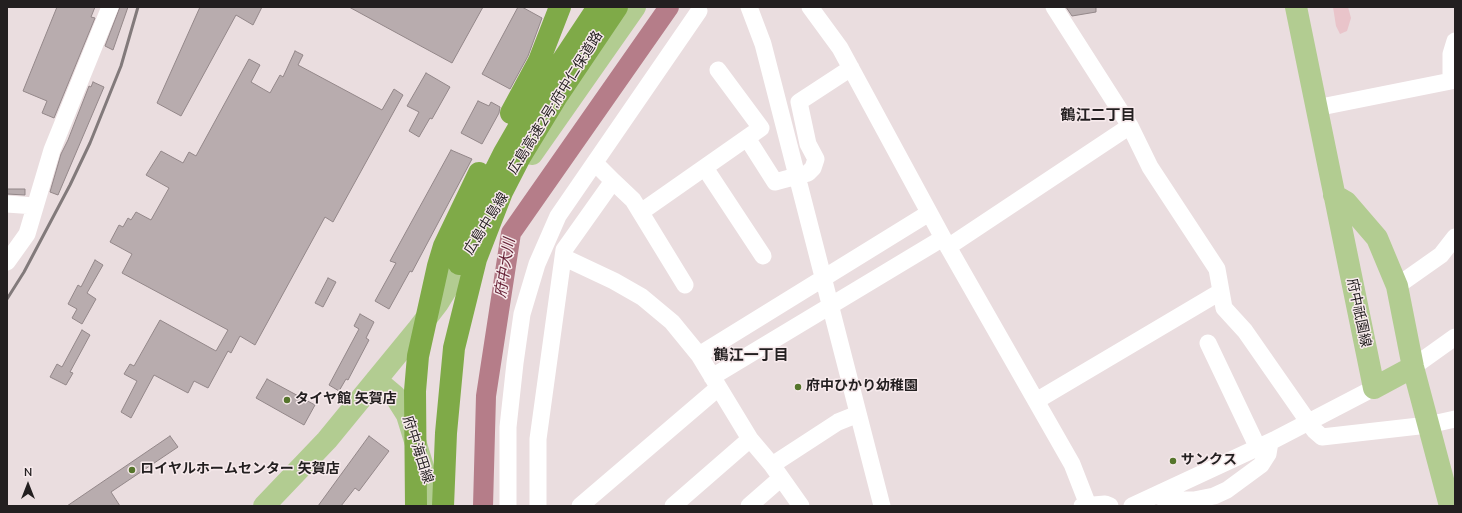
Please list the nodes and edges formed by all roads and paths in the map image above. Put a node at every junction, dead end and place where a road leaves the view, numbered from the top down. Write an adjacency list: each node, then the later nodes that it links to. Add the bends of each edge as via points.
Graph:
1 (110, 7): 24 (street, via 52,150)
2 (560, 7): 57 (highway, via 539,61 453,224 438,266 416,372)
3 (598, 7): 58 (highway, 広島高速2号;府中仁保道路, via 523,120 487,187 471,226 450,299 441,343 431,431)
4 (602, 7): 42 (main road, 広島中島線, via 566,56)
5 (617, 7): 60 (highway, 広島高速2号;府中仁保道路, via 557,96 520,157 502,192 476,260 453,355)
6 (635, 7): 29 (main road, 広島中島線, via 519,173)
7 (749, 7): 20 (street, via 763,44)
8 (810, 7): 13 (street, via 840,48)
9 (1054, 7): 16 (street)
10 (1296, 7): 15 (main road, 府中祇園線)
11 (699, 11): 18 (street)
12 (1454, 39): 15 (street, via 1451,81)
13 (851, 68): 20 (street, via 799,102 808,144 816,159 808,173); 26 (street)
14 (718, 70): 17 (street, via 761,128)
15 (1316, 108): 22 (main road, 府中祇園線)
16 (1130, 126): 28 (street); 36 (street, via 1150,167 1217,269)
17 (747, 138): 19 (street); 20 (street, via 775,182)
18 (595, 163): 21 (street); 62 (street, via 558,216 537,264 522,314 508,427)
19 (705, 168): 25 (street); 30 (street)
20 (797, 177): 33 (street)
21 (613, 181): 25 (street, via 633,200); 31 (street, via 564,250)
22 (1334, 195): 35 (main road, via 1346,202 1377,238); 44 (main road, 府中祇園線)
23 (7, 204): 24 (street)
24 (35, 206): 32 (street, via 27,234)
25 (641, 212): 34 (street)
26 (929, 213): 28 (street); 33 (street)
27 (1455, 237): 35 (street, via 1441,255)
28 (945, 242): 37 (street); 45 (street)
29 (471, 248): 42 (main road, 広島中島線, via 438,303); 61 (highway, via 462,296 454,396)
30 (763, 256)
31 (563, 257): 40 (street, via 642,297 672,322); 63 (street, via 538,439)
32 (7, 262)
33 (823, 279): 37 (street); 40 (street)
34 (685, 285)
35 (1397, 286): 41 (main road)
36 (1220, 292): 45 (street); 48 (street, via 1224,308 1245,331)
37 (830, 305): 43 (street); 46 (street)
38 (1455, 337): 41 (street)
39 (1208, 343): 51 (street)
40 (699, 355): 43 (street)
41 (1413, 367): 44 (main road); 49 (main road)
42 (376, 380): 56 (main road, 広島中島線, via 327,440); 59 (main road, 府中海田線, via 395,396 407,415)
43 (715, 382): 50 (street); 64 (street)
44 (1374, 388): 48 (street)
45 (1036, 401): 55 (street, via 1072,464)
46 (858, 414): 52 (street, via 838,422); 68 (street)
47 (1455, 419): 49 (street)
48 (1309, 422): 49 (street, via 1322,437); 51 (street)
49 (1428, 425): 71 (main road)
50 (750, 439): 52 (street); 65 (street)
51 (1264, 445): 53 (street); 54 (street, via 1268,454 1261,465)
52 (777, 471): 66 (street); 67 (street)
53 (1156, 495): 54 (street, via 1168,500); 70 (street)
54 (1212, 501)
55 (1085, 505): 69 (street)
56 (264, 506)
57 (416, 506)
58 (428, 506)
59 (435, 506)
60 (443, 506)
61 (455, 506)
62 (508, 506)
63 (538, 506)
64 (580, 506)
65 (673, 506)
66 (749, 506)
67 (801, 506)
68 (882, 506)
69 (1110, 506)
70 (1132, 506)
71 (1450, 506)

